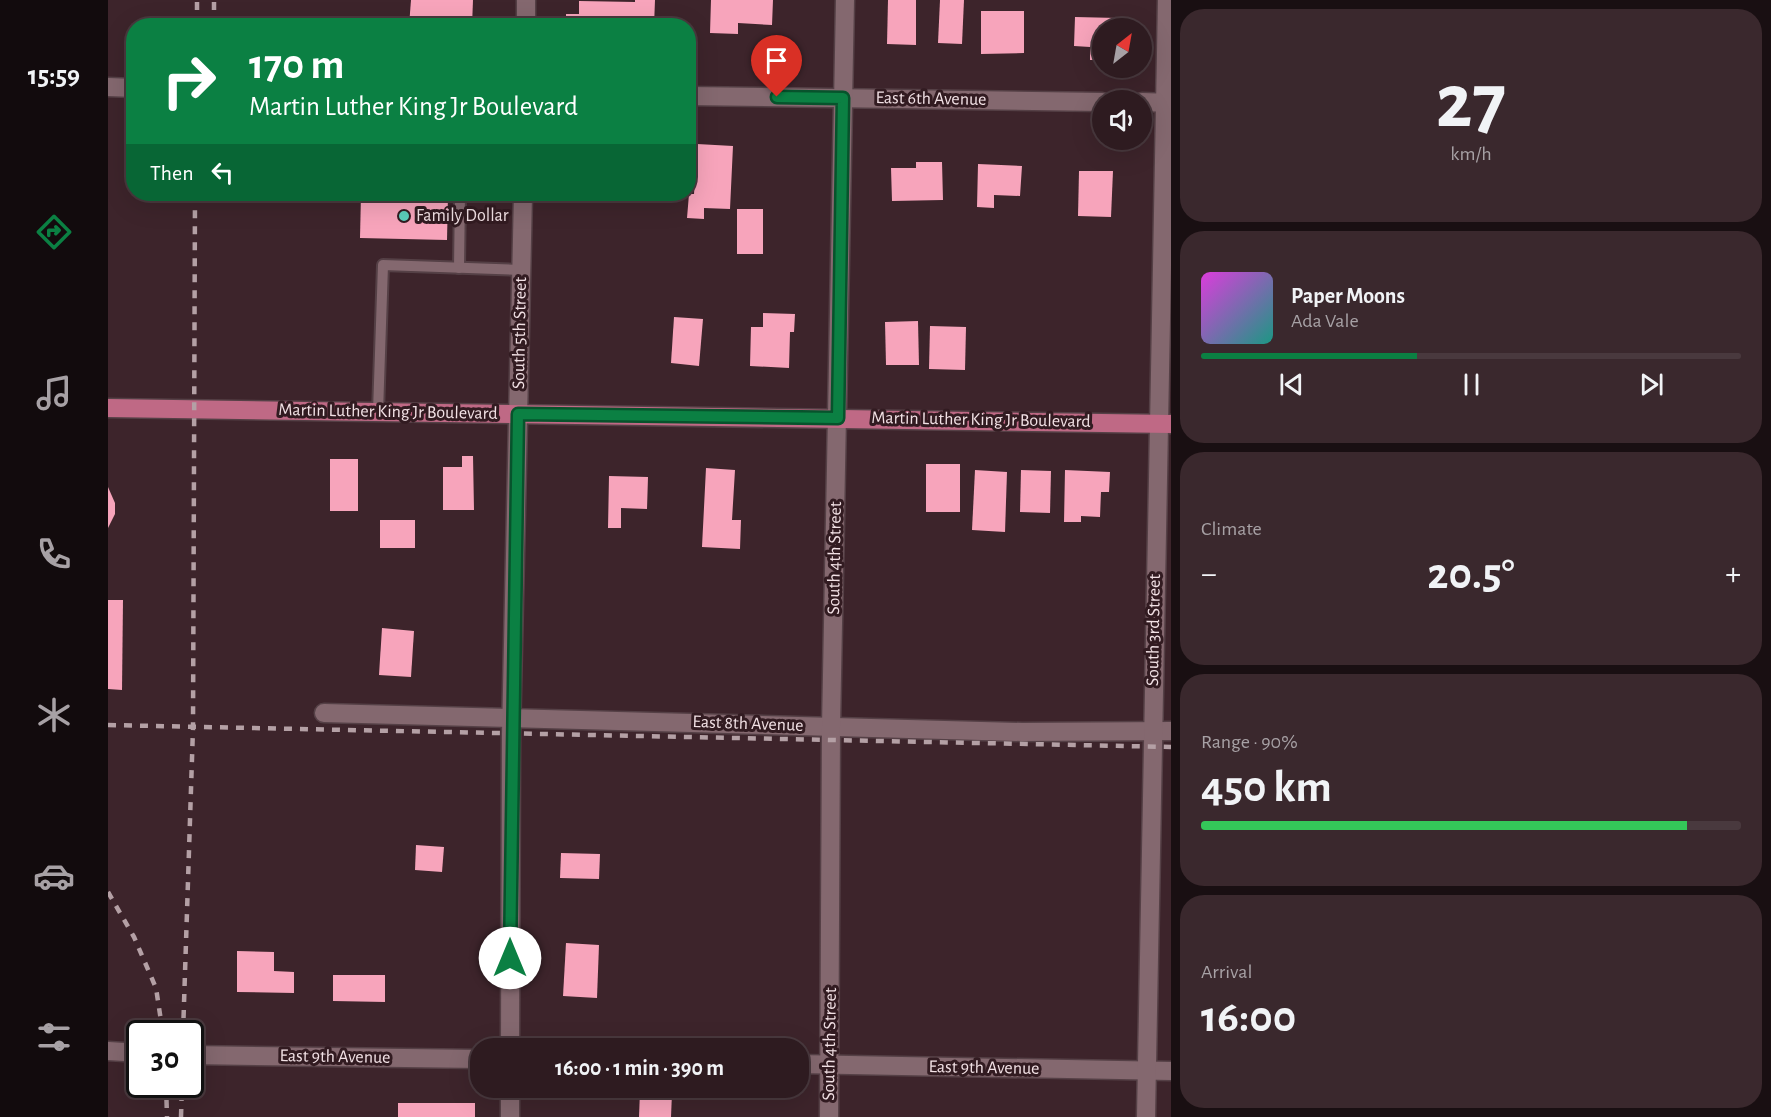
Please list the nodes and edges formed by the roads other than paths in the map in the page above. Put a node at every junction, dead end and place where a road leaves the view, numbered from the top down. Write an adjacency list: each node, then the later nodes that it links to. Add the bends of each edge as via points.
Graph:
1 (526, 0): 4 (street)
2 (845, 0): 8 (street, South 4th Street)
3 (1167, 0): 11 (street, South 3rd Street)
4 (526, 18)
5 (108, 87): 6 (street)
6 (126, 88)
7 (696, 96): 8 (street, East 6th Avenue)
8 (843, 98): 9 (street, East 6th Avenue); 19 (street, South 4th Street)
9 (1092, 102)
10 (1152, 102): 11 (street)
11 (1168, 103): 20 (street, South 3rd Street)
12 (460, 201): 14 (lane)
13 (523, 201): 15 (street, South 5th Street)
14 (459, 268): 15 (lane); 17 (lane, via 383,265)
15 (521, 270): 18 (street, South 5th Street)
16 (108, 408): 17 (main road, Martin Luther King Jr Boulevard)
17 (378, 412): 18 (main road, Martin Luther King Jr Boulevard)
18 (518, 414): 19 (main road, Martin Luther King Jr Boulevard); 22 (street, South 5th Street)
19 (838, 418): 20 (main road, Martin Luther King Jr Boulevard); 23 (street, South 4th Street)
20 (1164, 424): 24 (street, South 3rd Street)
21 (324, 713): 22 (street, East 8th Avenue)
22 (513, 718): 23 (street, East 8th Avenue); 26 (street, South 5th Street)
23 (831, 727): 24 (street, East 8th Avenue); 32 (street, South 4th Street)
24 (1152, 731): 25 (street, East 8th Avenue); 33 (street, South 3rd Street)
25 (1171, 731)
26 (510, 1038)
27 (108, 1051): 28 (street)
28 (126, 1052)
29 (204, 1055): 30 (street, East 9th Avenue)
30 (470, 1059)
31 (809, 1064): 32 (street, East 9th Avenue)
32 (830, 1064): 33 (street, East 9th Avenue); 37 (street, South 4th Street)
33 (1147, 1071): 34 (street, East 9th Avenue); 38 (street, South 3rd Street)
34 (1171, 1071)
35 (510, 1098): 36 (street)
36 (510, 1117)
37 (829, 1117)
38 (1146, 1117)

